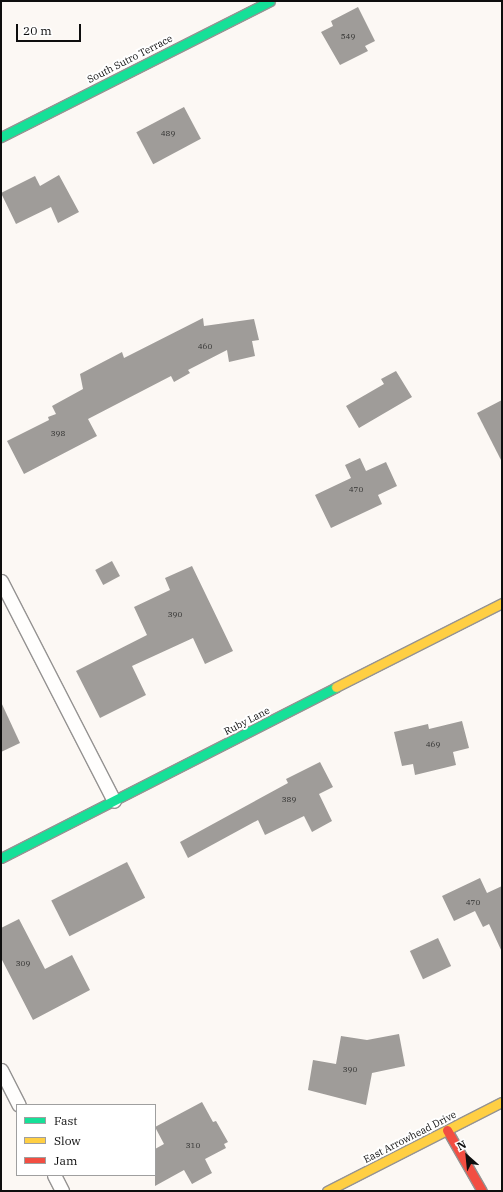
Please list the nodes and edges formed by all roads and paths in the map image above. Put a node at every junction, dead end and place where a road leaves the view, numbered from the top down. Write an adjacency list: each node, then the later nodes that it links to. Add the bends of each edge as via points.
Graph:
1 (270, 1): 2 (street, South Sutro Terrace)
2 (1, 137)
3 (1, 581): 5 (lane)
4 (502, 603): 5 (street, Ruby Lane)
5 (114, 801): 6 (street, Ruby Lane)
6 (1, 858)
7 (1, 1070): 9 (lane)
8 (502, 1102): 10 (street, East Arrowhead Drive)
9 (18, 1104)
10 (447, 1130): 13 (street, East Arrowhead Drive); 14 (street)
11 (54, 1176): 12 (lane)
12 (62, 1191)
13 (327, 1191)
14 (482, 1191)

